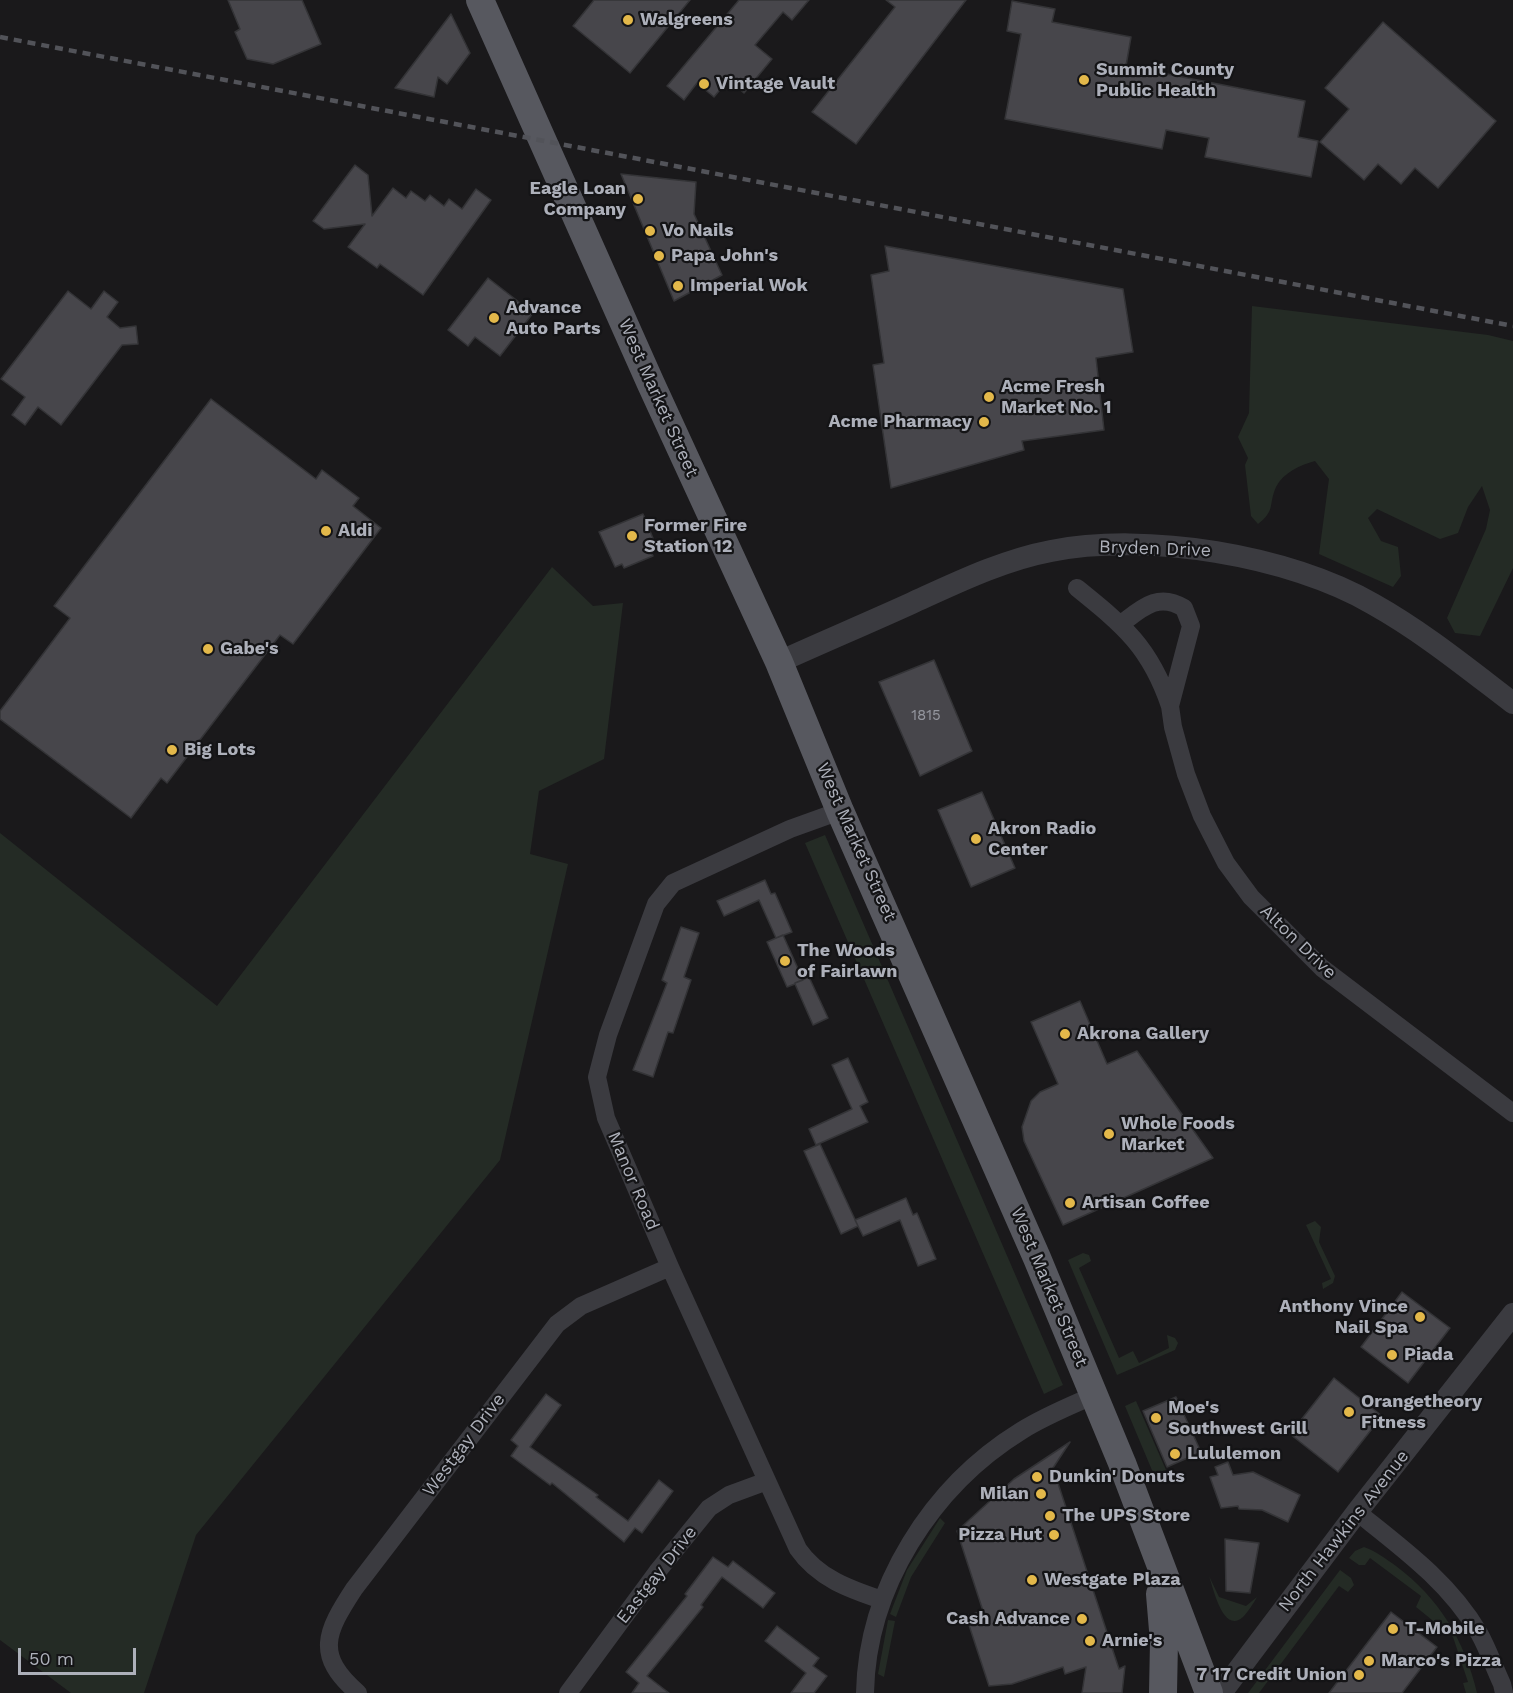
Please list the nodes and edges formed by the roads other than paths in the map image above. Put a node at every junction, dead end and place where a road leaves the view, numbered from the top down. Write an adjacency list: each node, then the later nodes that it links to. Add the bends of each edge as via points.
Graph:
1 (480, 0): 4 (main road, West Market Street)
2 (1077, 588): 3 (street)
3 (1121, 624): 6 (street, Alton Drive, via 1160,676); 6 (street, Alton Drive, via 1148,603 1169,602 1184,608 1191,626)
4 (779, 662): 5 (street, Bryden Drive, via 1011,562 1092,546 1173,546 1210,549 1260,562 1348,592 1424,635); 7 (main road, West Market Street)
5 (1513, 703)
6 (1170, 706): 8 (street, Alton Drive, via 1177,746 1203,816 1226,863 1251,897 1322,968)
7 (840, 811): 9 (street, Manor Road, via 790,829 673,883 656,904 608,1035 597,1077 604,1113); 11 (main road, West Market Street)
8 (1513, 1113)
9 (670, 1267): 12 (street, Manor Road); 17 (street, Westgay Drive, via 581,1306 557,1324 354,1589 332,1623 328,1641 340,1678)
10 (1513, 1314): 13 (street, North Hawkins Avenue)
11 (1095, 1395): 14 (main road, West Market Street); 15 (street, via 1020,1432 970,1470 918,1531)
12 (767, 1481): 15 (street, Manor Road, via 805,1559 828,1578); 18 (street, Eastgay Drive, via 729,1495 709,1508)
13 (1356, 1512): 16 (street, via 1441,1582 1479,1634); 22 (street, North Hawkins Avenue)
14 (1157, 1556): 20 (main road, via 1164,1642); 21 (main road, West Market Street)
15 (882, 1600): 19 (street)
16 (1506, 1682)
17 (358, 1693)
18 (567, 1693)
19 (865, 1693)
20 (1162, 1693)
21 (1209, 1693)
22 (1221, 1693)

